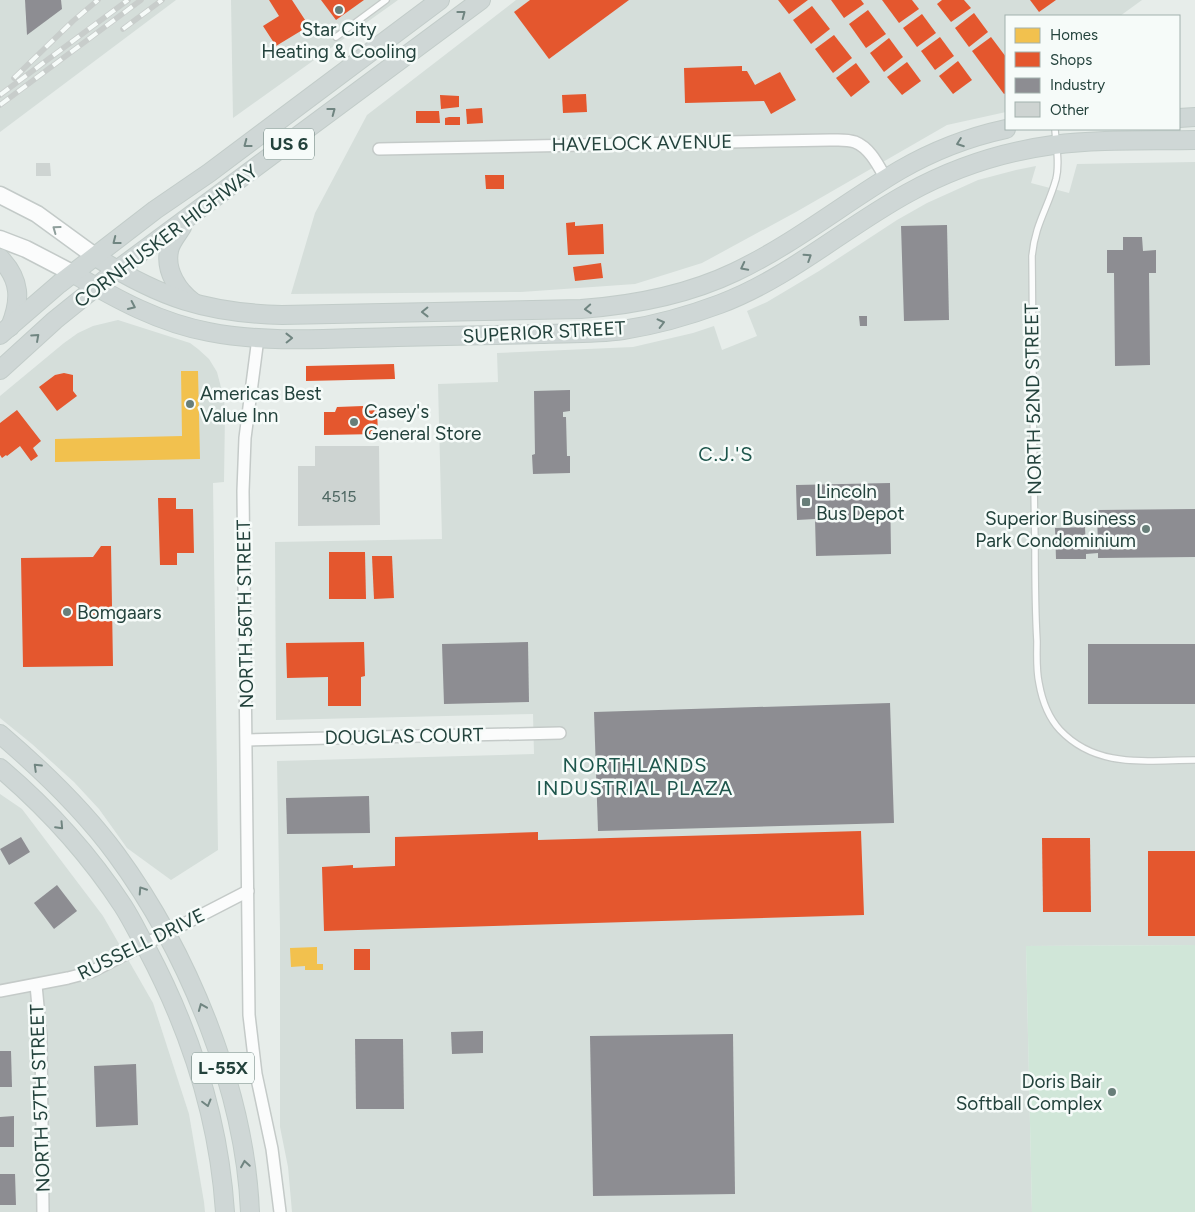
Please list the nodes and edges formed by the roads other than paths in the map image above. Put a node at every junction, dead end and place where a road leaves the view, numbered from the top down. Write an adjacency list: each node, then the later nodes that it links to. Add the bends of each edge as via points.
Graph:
1 (386, 0): 4 (lane)
2 (440, 0): 15 (main road, CORNHUSKER HIGHWAY / US 6, one-way to 15)
3 (481, 0): 13 (main road, CORNHUSKER HIGHWAY / US 6, one-way to 3)
4 (336, 37)
5 (1180, 118): 6 (main road)
6 (1195, 118)
7 (1005, 129): 11 (main road, SUPERIOR STREET, one-way to 11, via 949,146)
8 (1055, 137): 9 (main road, SUPERIOR STREET, via 1088,142); 22 (main road, SUPERIOR STREET, one-way to 8, via 587,333 656,324 690,315 755,288 784,273 906,194 946,174); 27 (lane, NORTH 52ND STREET, via 1056,178 1033,240 1032,256 1038,680 1047,710 1059,729 1084,749 1113,759)
9 (1195, 140)
10 (379, 149): 11 (street, HAVELOCK AVENUE, via 839,140 856,142 866,149)
11 (886, 179): 20 (main road, SUPERIOR STREET, one-way to 20, via 735,272 681,292 624,305 581,309 282,315)
12 (0, 195): 15 (main road, one-way to 12, via 37,214)
13 (189, 217): 17 (main road, CORNHUSKER HIGHWAY / US 6); 20 (main road, via 171,244 168,259 178,287)
14 (0, 239): 18 (main road)
15 (96, 257): 17 (main road, SUPERIOR STREET); 18 (main road, CORNHUSKER HIGHWAY / US 6)
16 (0, 258): 21 (main road, via 12,273 18,292 16,312)
17 (117, 270): 19 (main road, CORNHUSKER HIGHWAY / US 6); 20 (main road, SUPERIOR STREET, via 152,289)
18 (74, 274): 19 (main road, SUPERIOR STREET); 21 (main road, CORNHUSKER HIGHWAY / US 6)
19 (96, 287): 22 (main road, SUPERIOR STREET, one-way to 22, via 168,322 210,333); 23 (main road, CORNHUSKER HIGHWAY / US 6, one-way to 19)
20 (197, 305)
21 (5, 331)
22 (258, 338): 26 (street, NORTH 56TH STREET, via 248,405 243,491)
23 (0, 370)
24 (560, 733): 26 (street, DOUGLAS COURT)
25 (0, 734): 30 (main road, L-55X, one-way to 25, via 143,892 88,819 37,766)
26 (247, 740): 29 (street, NORTH 56TH STREET)
27 (1195, 760)
28 (0, 768): 31 (main road, L-55X, one-way to 31, via 48,813 94,866 124,907)
29 (248, 891): 30 (street, RUSSELL DRIVE); 37 (street, NORTH 56TH STREET, via 253,1056 274,1159)
30 (166, 933): 31 (street, RUSSELL DRIVE); 36 (main road, L-55X, one-way to 30, via 246,1166 227,1079 194,989)
31 (144, 944): 32 (street, RUSSELL DRIVE, via 91,972); 35 (main road, L-55X, one-way to 35, via 180,1019 202,1085 216,1138)
32 (36, 985): 33 (street, RUSSELL DRIVE); 34 (street, NORTH 57TH STREET, via 40,1022)
33 (0, 991)
34 (43, 1212)
35 (225, 1212)
36 (250, 1212)
37 (280, 1212)

